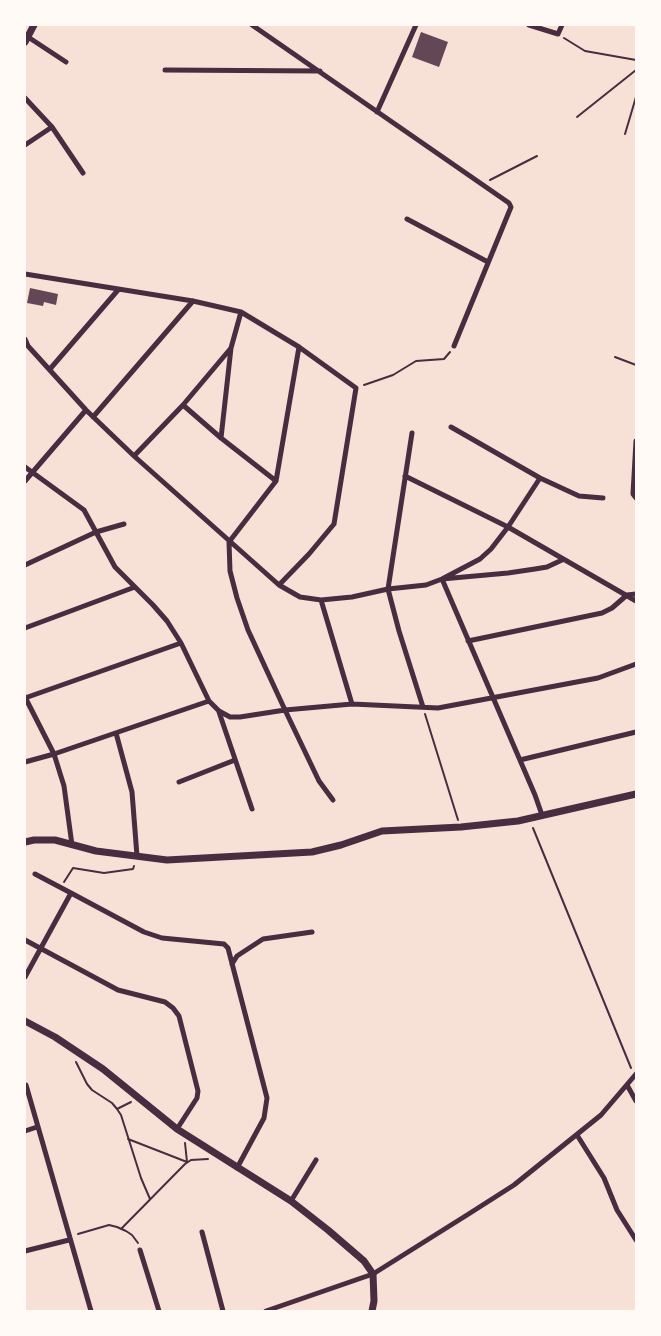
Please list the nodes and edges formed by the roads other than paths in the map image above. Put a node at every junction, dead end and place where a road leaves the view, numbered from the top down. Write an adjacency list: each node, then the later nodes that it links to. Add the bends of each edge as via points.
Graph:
1 (34, 25): 6 (street)
2 (252, 25): 9 (street)
3 (416, 25): 11 (street)
4 (529, 25): 5 (street, via 558,34)
5 (562, 25)
6 (27, 40): 7 (street)
7 (66, 62)
8 (165, 70): 9 (street)
9 (320, 71): 11 (street)
10 (25, 98): 12 (street)
11 (377, 112): 16 (street, via 509,203 511,207)
12 (52, 127): 13 (street); 14 (street)
13 (25, 145)
14 (83, 173)
15 (407, 219): 16 (street)
16 (488, 262): 22 (street)
17 (25, 274): 18 (street)
18 (118, 290): 19 (street); 25 (street)
19 (193, 301): 20 (street); 28 (street)
20 (242, 312): 23 (street); 24 (street)
21 (25, 339): 25 (street)
22 (454, 346)
23 (299, 347): 39 (street); 49 (street, via 356,388 334,524)
24 (231, 348): 26 (street); 31 (street)
25 (50, 370): 27 (street)
26 (183, 405): 31 (street); 33 (street)
27 (86, 410): 28 (street); 35 (street)
28 (93, 417): 33 (street)
29 (451, 427): 37 (street)
30 (412, 433): 36 (street)
31 (221, 438): 39 (street)
32 (636, 441): 41 (street, via 633,494)
33 (134, 456): 45 (street)
34 (25, 467): 35 (street)
35 (33, 472): 38 (street); 44 (street, via 84,510)
36 (405, 476): 43 (street); 51 (street)
37 (540, 478): 40 (street, via 579,496); 43 (street)
38 (25, 481)
39 (276, 482): 45 (street)
40 (603, 498)
41 (636, 498)
42 (124, 524): 44 (street)
43 (508, 527): 46 (street); 48 (street, via 480,559)
44 (96, 532): 47 (street); 50 (street, via 115,567)
45 (229, 542): 49 (street); 65 (street, via 230,570 237,598)
46 (562, 560): 48 (street, via 535,569); 53 (street)
47 (25, 565)
48 (442, 579): 51 (street, via 426,585); 57 (street)
49 (280, 585): 54 (street, via 300,597)
50 (135, 586): 56 (street); 58 (street, via 167,621)
51 (388, 589): 54 (street); 64 (street)
52 (636, 594): 53 (street)
53 (627, 595): 55 (street); 57 (street, via 602,613)
54 (321, 600): 63 (street)
55 (636, 601)
56 (25, 628)
57 (468, 641): 61 (street)
58 (181, 643): 60 (street); 62 (street)
59 (636, 664): 61 (street, via 598,678)
60 (25, 697): 69 (street)
61 (494, 698): 64 (street, via 438,708); 71 (street)
62 (210, 701): 66 (street); 68 (street)
63 (352, 704): 64 (street); 65 (street)
64 (423, 707)
65 (285, 710): 66 (street, via 240,717); 75 (street, via 319,781)
66 (219, 711): 70 (street)
67 (636, 732): 71 (street)
68 (116, 733): 69 (street); 80 (street, via 132,792)
69 (54, 754): 72 (street); 79 (street, via 64,786)
70 (235, 760): 73 (street); 76 (street)
71 (520, 760): 77 (street)
72 (25, 762)
73 (179, 782)
74 (636, 794): 77 (street)
75 (333, 800)
76 (252, 809)
77 (542, 816): 80 (street, via 461,827 382,831 312,852 166,860)
78 (25, 842): 79 (street, via 55,840)
79 (72, 845): 80 (street)
80 (137, 856)
81 (35, 874): 82 (street)
82 (71, 893): 85 (street); 86 (street, via 144,932 162,938 224,944)
83 (312, 932): 86 (street, via 263,939 237,956)
84 (25, 940): 85 (street)
85 (41, 948): 87 (street); 94 (street, via 118,990 165,1002 173,1008 179,1016 198,1091 197,1098)
86 (232, 964): 98 (street, via 268,1098 264,1118)
87 (25, 977)
88 (25, 1021): 94 (street, via 103,1069)
89 (635, 1075): 91 (street)
90 (26, 1085): 93 (street)
91 (628, 1085): 92 (street); 96 (street, via 601,1115)
92 (636, 1101)
93 (38, 1127): 95 (street); 101 (street)
94 (177, 1129): 98 (street)
95 (25, 1131)
96 (577, 1135): 102 (street); 105 (street, via 514,1184)
97 (316, 1160): 99 (street)
98 (237, 1168): 99 (street)
99 (290, 1201): 105 (street, via 364,1261)
100 (202, 1232): 108 (street)
101 (69, 1238): 104 (street); 106 (street)
102 (636, 1240)
103 (140, 1250): 107 (street)
104 (25, 1251)
105 (373, 1274): 109 (street); 110 (street)
106 (91, 1311)
107 (159, 1311)
108 (223, 1311)
109 (266, 1311)
110 (372, 1311)

